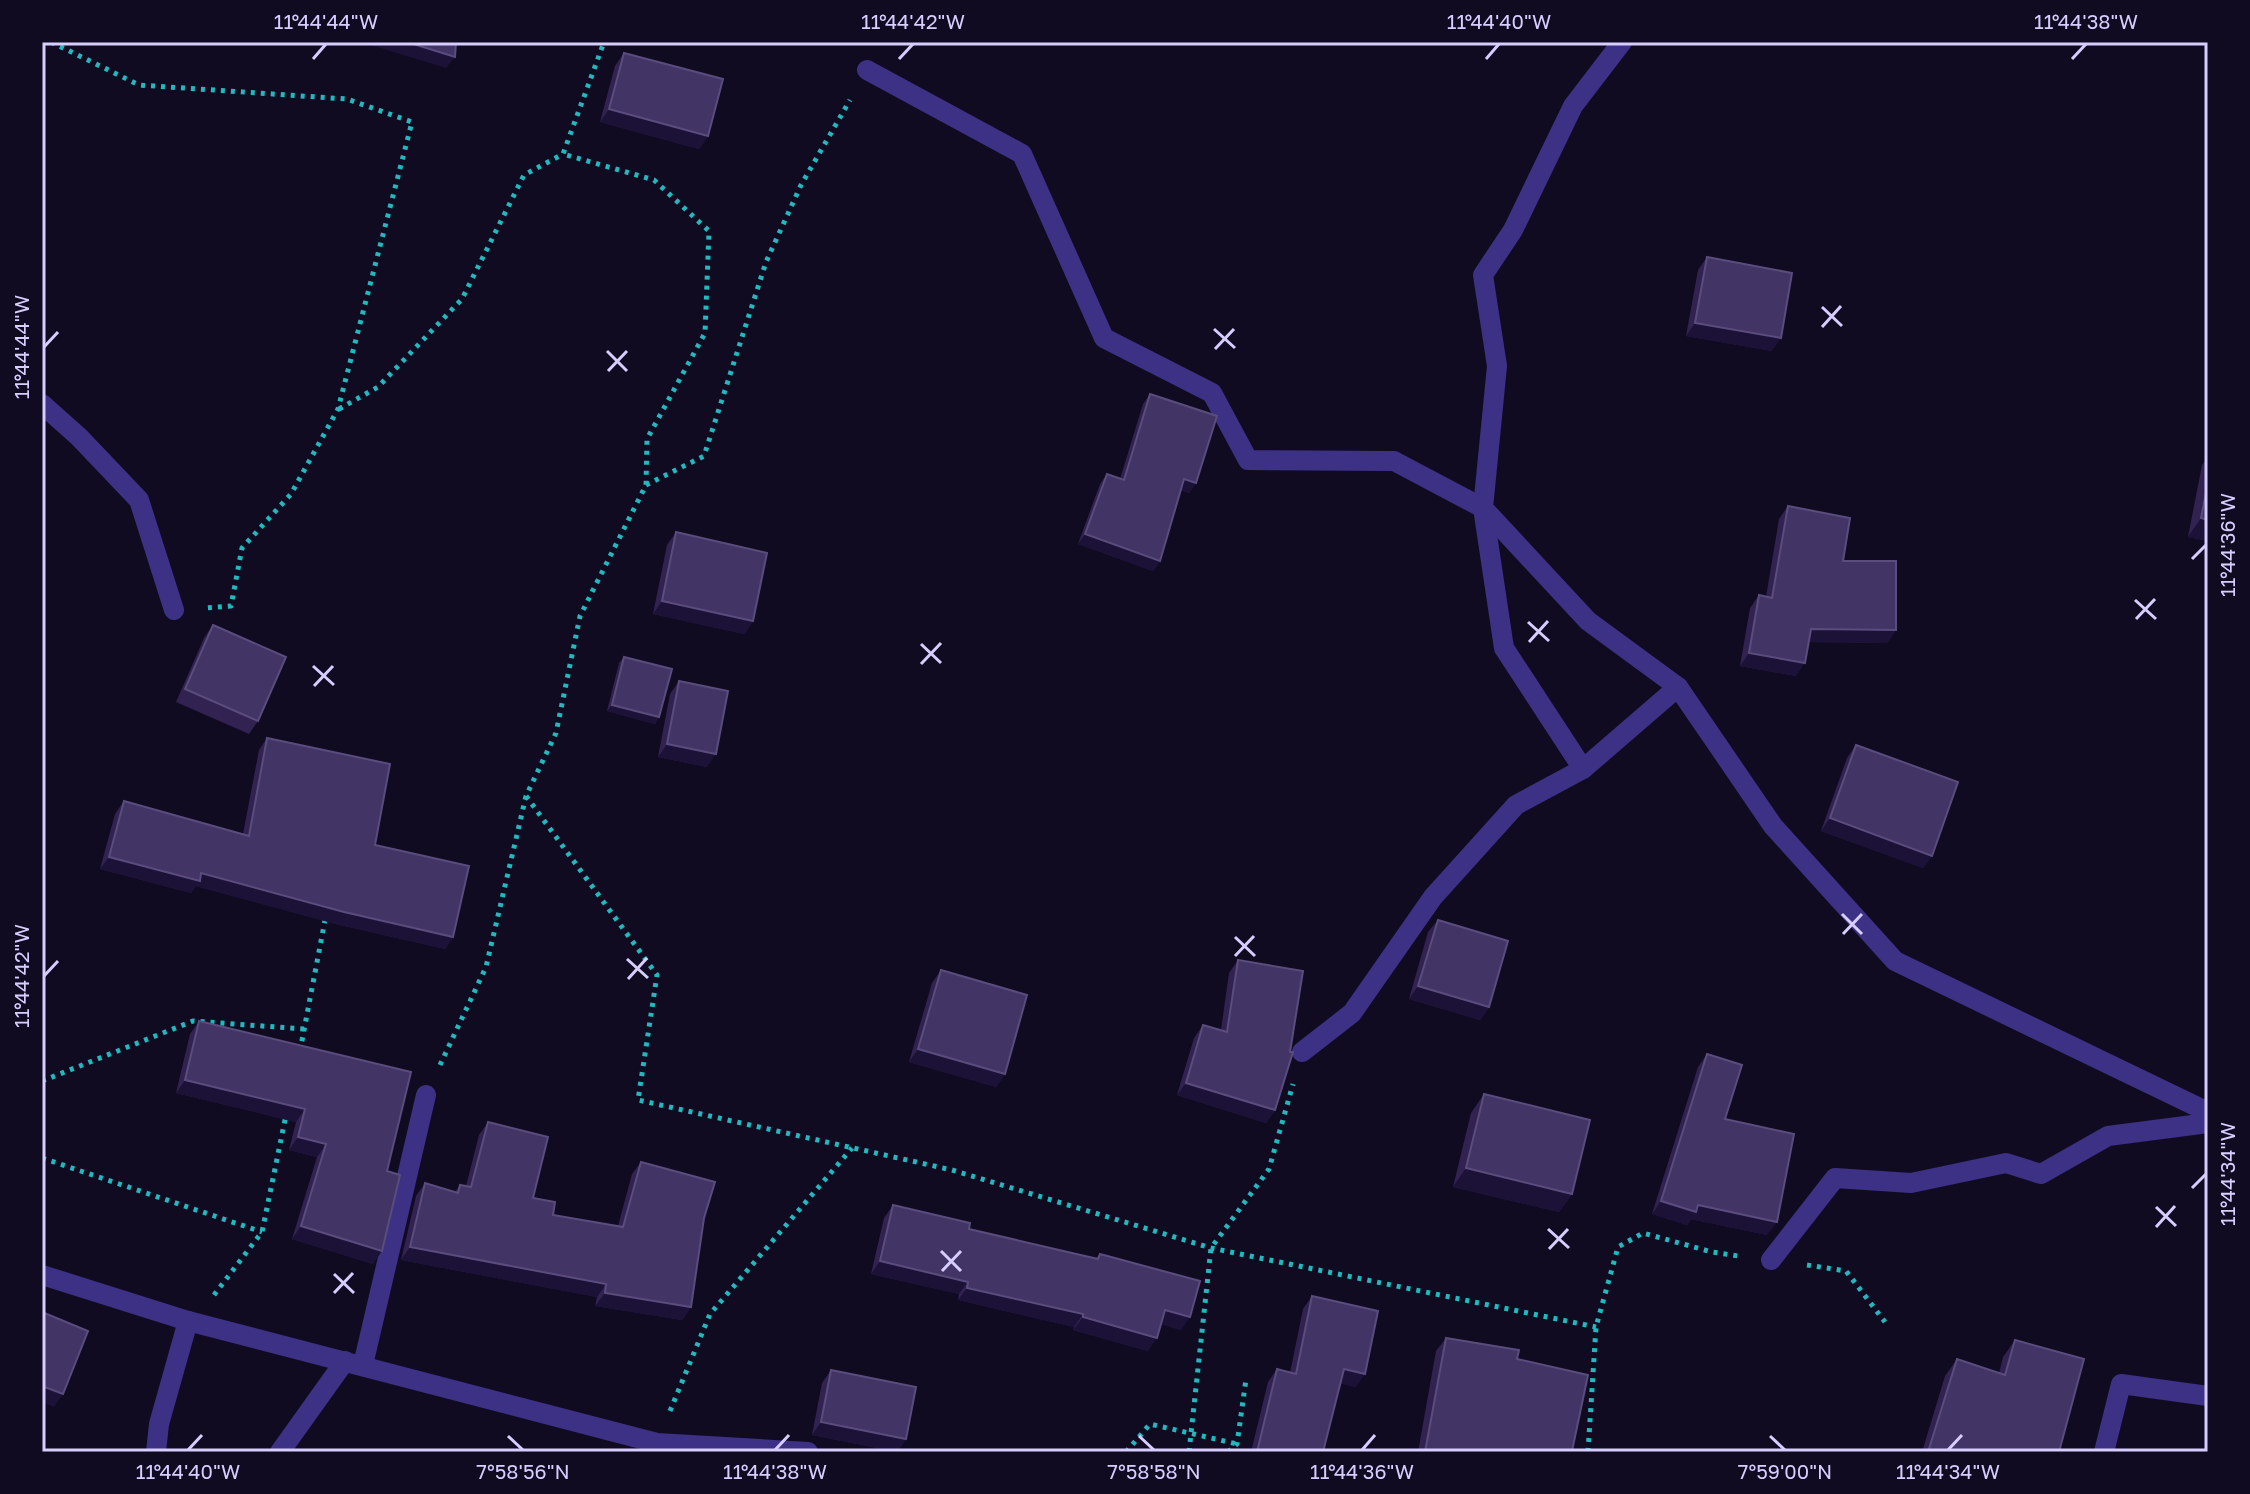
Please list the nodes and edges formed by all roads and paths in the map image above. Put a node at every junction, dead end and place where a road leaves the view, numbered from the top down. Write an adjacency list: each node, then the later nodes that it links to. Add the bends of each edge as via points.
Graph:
1 (51, 42): 7 (path, via 139,85 347,99 412,122)
2 (604, 42): 5 (path)
3 (1622, 42): 9 (street, via 1573,106 1513,230 1483,275 1497,366)
4 (867, 70): 8 (path, via 801,185 766,262 704,456); 9 (street, via 1022,154 1104,338 1212,393 1248,460 1394,461)
5 (563, 154): 7 (path, via 524,175 462,299 378,387); 8 (path, via 654,180 709,231 705,333 647,439)
6 (42, 404): 10 (street, via 139,500)
7 (338, 409): 10 (path, via 291,494 242,548 231,606)
8 (646, 485): 13 (path, via 580,616 556,733)
9 (1483, 508): 11 (street, via 1588,621); 12 (street, via 1504,648)
10 (174, 610)
11 (1678, 687): 12 (street); 21 (street, via 1773,826 1895,961)
12 (1583, 769): 16 (street, via 1516,805 1433,897 1352,1013)
13 (526, 796): 19 (path, via 486,967); 23 (path, via 657,975 638,1100)
14 (328, 906): 15 (path)
15 (304, 1029): 17 (path); 18 (path, via 193,1021)
16 (1302, 1052): 26 (path, via 1269,1169)
17 (298, 1061)
18 (42, 1081)
19 (426, 1095): 32 (street)
20 (288, 1107): 25 (path)
21 (2208, 1112)
22 (2208, 1123): 27 (street, via 2108,1136 2041,1174 2006,1163 1911,1183 1835,1178)
23 (852, 1148): 26 (path, via 952,1170); 36 (path, via 710,1314)
24 (42, 1158): 25 (path)
25 (262, 1232): 29 (path, via 220,1289)
26 (1211, 1248): 31 (path); 35 (path)
27 (1771, 1260): 30 (path, via 1846,1271); 31 (path, via 1712,1252 1643,1233 1618,1247)
28 (42, 1275): 29 (street)
29 (188, 1321): 32 (street); 38 (street)
30 (1885, 1322)
31 (1596, 1327): 44 (path)
32 (354, 1363): 36 (street); 39 (street)
33 (1246, 1379): 37 (path)
34 (2208, 1396): 45 (street, via 2121,1384)
35 (1190, 1432): 37 (path); 41 (path, via 1150,1424); 42 (path)
36 (657, 1443): 40 (street)
37 (1237, 1444): 43 (path)
38 (156, 1452)
39 (280, 1452)
40 (808, 1452)
41 (1126, 1452)
42 (1189, 1452)
43 (1228, 1452)
44 (1588, 1452)
45 (2104, 1452)

